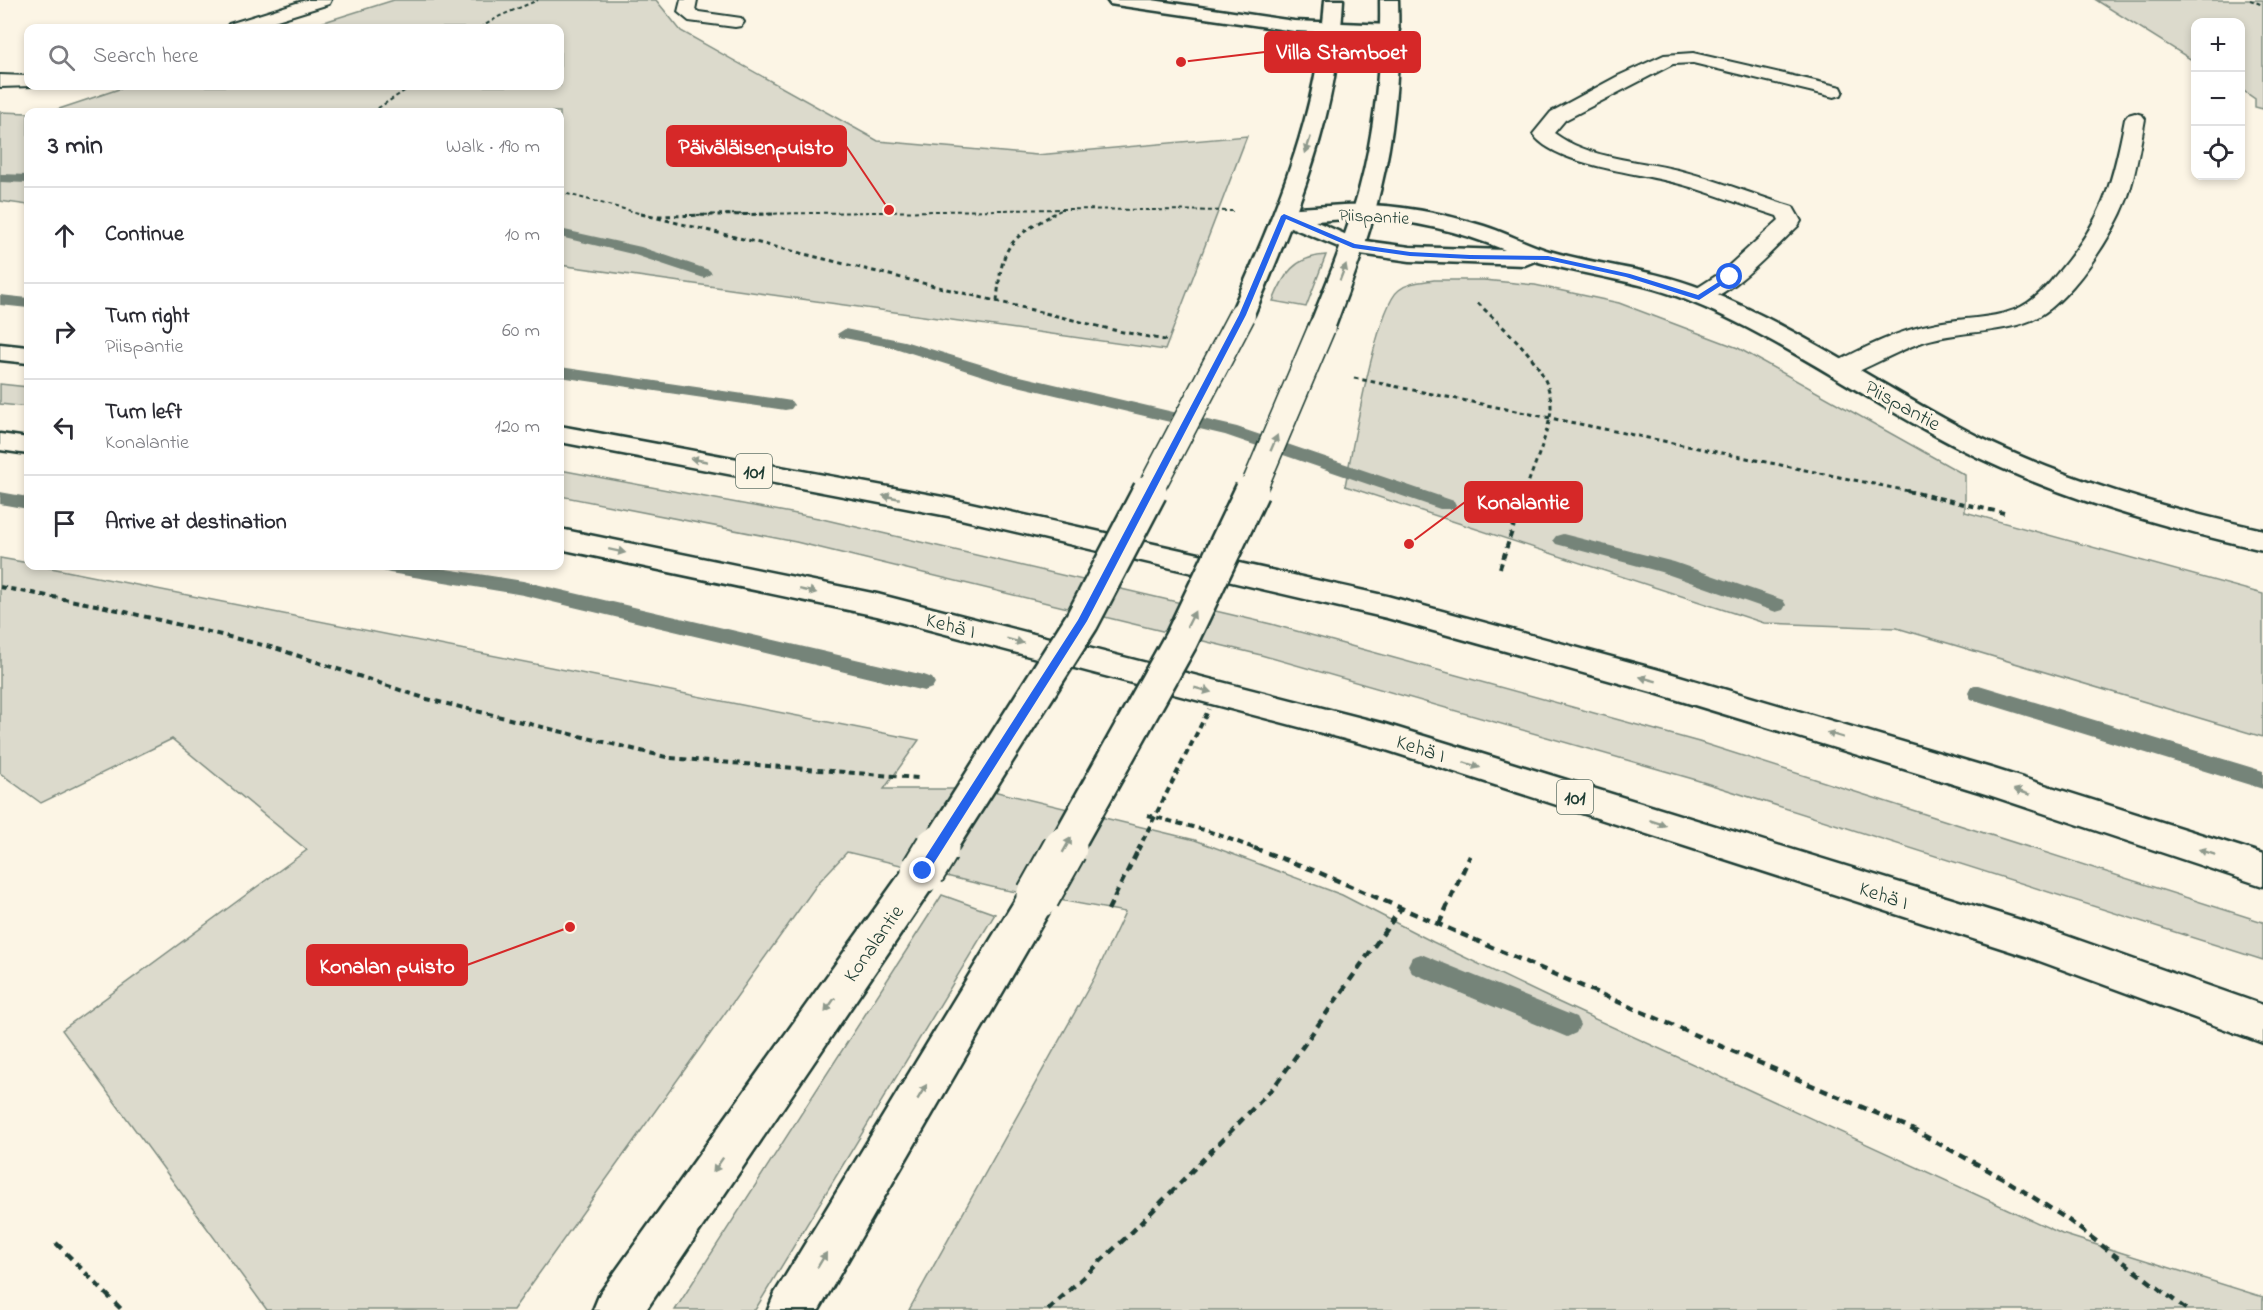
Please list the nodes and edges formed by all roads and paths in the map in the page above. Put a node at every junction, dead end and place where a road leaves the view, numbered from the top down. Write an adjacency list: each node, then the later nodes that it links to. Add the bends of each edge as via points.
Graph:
1 (322, 0): 10 (lane)
2 (538, 0): 11 (path)
3 (689, 0): 9 (lane, via 687,12 695,17)
4 (1116, 0): 12 (main road, via 1294,26)
5 (1334, 0): 12 (main road, Konalantie)
6 (1389, 0): 13 (main road)
7 (2250, 0): 8 (path)
8 (2263, 5)
9 (735, 22)
10 (247, 24)
11 (487, 24)
12 (1334, 28): 13 (main road); 23 (main road, Konalantie, one-way to 23, via 1325,89)
13 (1390, 30): 22 (main road, via 1383,126)
14 (0, 81): 15 (lane)
15 (24, 81)
16 (406, 90): 18 (path)
17 (1833, 91): 27 (lane, via 1693,58 1670,59 1558,116 1543,134 1553,144 1673,175 1785,212 1790,221 1730,277)
18 (378, 108)
19 (2135, 119): 33 (lane, via 2111,212 2054,293 2024,315 1927,333)
20 (564, 193): 24 (path)
21 (1063, 209): 23 (path, via 1243,211); 24 (path); 29 (path, via 1020,233 1006,247)
22 (1364, 211): 23 (main road, Piispantie); 25 (main road); 26 (main road, Piispantie, via 1434,220 1478,231)
23 (1284, 216): 25 (main road, Piispantie); 53 (main road, Konalantie, one-way to 53, bridge, via 1242,315 1082,621 923,871)
24 (652, 217): 29 (path)
25 (1353, 246): 26 (main road, Piispantie, via 1422,254); 54 (main road, one-way to 25, bridge, via 1038,896 1181,640 1261,473)
26 (1548, 258): 27 (main road, Piispantie, via 1628,275)
27 (1699, 297): 33 (main road, Piispantie)
28 (1474, 299): 35 (path, via 1538,366 1552,401)
29 (997, 301): 30 (path)
30 (1176, 342)
31 (0, 352): 32 (main road)
32 (24, 355)
33 (1840, 370): 41 (main road, Piispantie, via 1988,452 2058,482 2127,507)
34 (1353, 378): 35 (path)
35 (1550, 416): 39 (path); 42 (path)
36 (564, 435): 47 (main road, 101, one-way to 36, via 1681,688 1387,607 948,507)
37 (0, 442): 38 (main road)
38 (24, 446)
39 (2012, 515)
40 (564, 540): 50 (main road, Kehä I / 101, one-way to 50, via 877,605 1385,737 2030,940)
41 (2263, 540)
42 (1500, 568)
43 (0, 586): 44 (path, via 275,648 427,699 670,758)
44 (924, 778)
45 (1140, 813): 48 (path, via 1208,831)
46 (1470, 856): 49 (path)
47 (2263, 870)
48 (1402, 907): 49 (path); 55 (path, via 1274,1087 1132,1232)
49 (1439, 924): 56 (path, via 1906,1126 2003,1178 2067,1219)
50 (2263, 1024)
51 (56, 1243): 52 (path)
52 (122, 1310)
53 (617, 1310)
54 (792, 1310)
55 (1048, 1310)
56 (2187, 1310)

